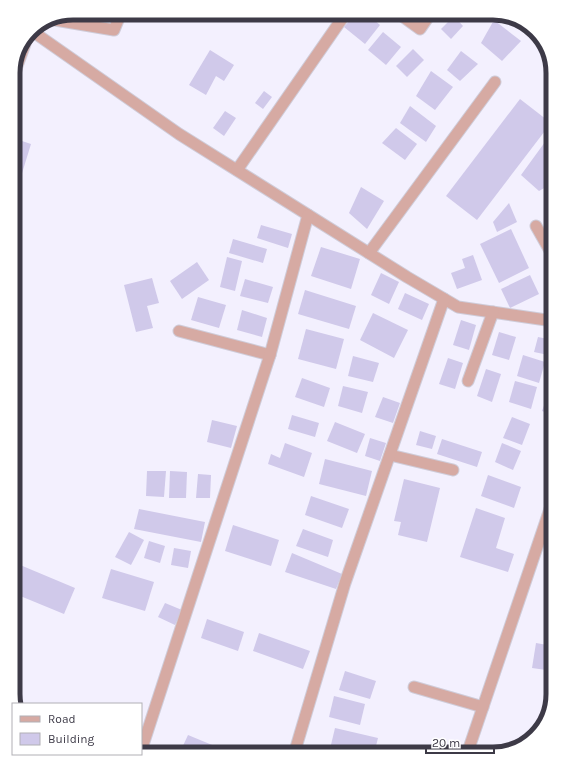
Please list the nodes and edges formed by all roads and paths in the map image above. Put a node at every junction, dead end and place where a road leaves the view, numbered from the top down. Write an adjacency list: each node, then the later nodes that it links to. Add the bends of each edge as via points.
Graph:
1 (118, 20): 5 (street, via 114,30)
2 (341, 20): 8 (street)
3 (408, 20): 4 (street, via 420,29)
4 (426, 20)
5 (62, 21)
6 (37, 34): 8 (street, via 179,134)
7 (495, 82): 12 (street)
8 (236, 170): 9 (street)
9 (308, 215): 12 (street); 17 (street)
10 (536, 226): 11 (street)
11 (546, 244)
12 (369, 253): 13 (street)
13 (444, 298): 14 (street, via 458,307); 19 (street)
14 (493, 312): 15 (street); 18 (street)
15 (546, 320)
16 (179, 331): 17 (street)
17 (270, 355): 24 (street)
18 (468, 381)
19 (390, 455): 20 (street); 25 (street, via 346,583)
20 (453, 470)
21 (546, 521): 23 (street)
22 (414, 687): 23 (street)
23 (483, 707): 26 (street)
24 (142, 747)
25 (296, 747)
26 (469, 747)

